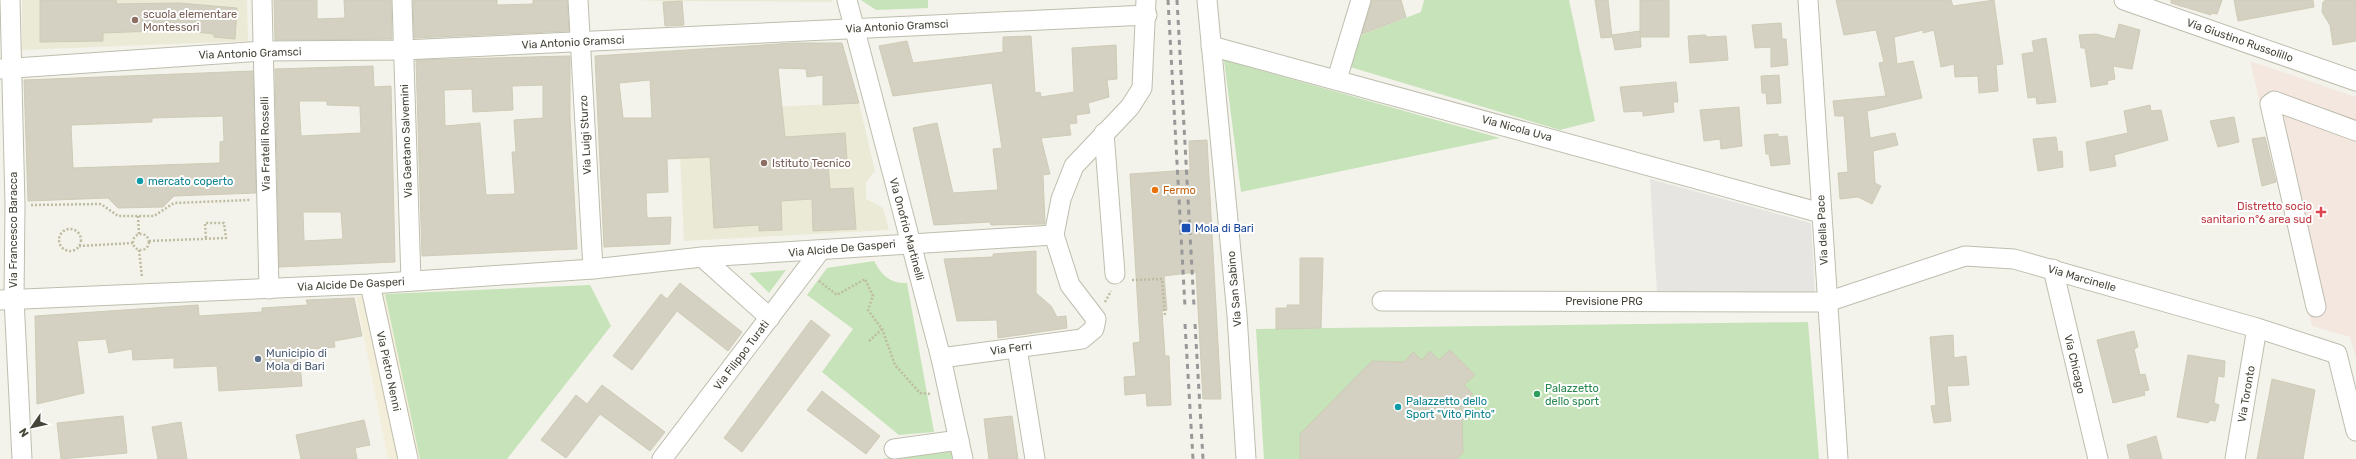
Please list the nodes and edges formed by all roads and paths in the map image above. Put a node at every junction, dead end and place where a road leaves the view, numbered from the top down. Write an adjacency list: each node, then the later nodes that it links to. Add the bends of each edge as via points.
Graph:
1 (10, 0): 16 (street, Via Francesco Baracca)
2 (262, 0): 15 (street, Via Fratelli Rosselli)
3 (402, 0): 14 (street, Via Gaetano Salvemini)
4 (578, 0): 12 (street, Via Luigi Sturzo)
5 (847, 0): 11 (street, Via Onofrio Martinelli)
6 (1208, 0): 13 (street, Via San Sabino)
7 (1361, 0): 17 (street)
8 (1808, 0): 23 (street, Via della Pace)
9 (2124, 0): 18 (street, Via Giustino Russolillo)
10 (1146, 7): 11 (street, Via Antonio Gramsci); 20 (street, via 1142,88 1130,107)
11 (854, 27): 12 (street, Via Antonio Gramsci); 29 (street, Via Onofrio Martinelli)
12 (580, 42): 14 (street, Via Antonio Gramsci); 35 (street, Via Luigi Sturzo)
13 (1211, 46): 17 (street, Via Nicola Uva); 64 (street, Via San Sabino, via 1237,314)
14 (403, 50): 15 (street, Via Antonio Gramsci); 39 (street, Via Gaetano Salvemini)
15 (263, 51): 16 (street, Via Antonio Gramsci); 21 (street, Via Fratelli Rosselli)
16 (5, 68): 22 (street, Via Francesco Baracca)
17 (1337, 79): 23 (street, Via Nicola Uva)
18 (2356, 81)
19 (2356, 131): 46 (street, via 2274,101 2270,104)
20 (1104, 133): 26 (street, via 1074,166 1061,199); 38 (street)
21 (266, 199): 24 (path, via 174,203 154,216); 41 (street, Via Fratelli Rosselli)
22 (15, 206): 24 (path, via 101,204 118,216); 43 (street, Via Francesco Baracca)
23 (1821, 213): 45 (street, Via della Pace)
24 (138, 216): 25 (path)
25 (139, 234): 28 (path, via 144,234); 30 (path, via 134,237)
26 (1054, 235): 29 (street, Via Alcide De Gasperi); 47 (street, via 1070,285)
27 (206, 239): 27 (path, via 226,238 224,223 205,223); 28 (path)
28 (149, 241): 32 (path, via 145,249)
29 (911, 242): 33 (street, Via Alcide De Gasperi); 54 (street, Via Onofrio Martinelli)
30 (133, 243): 31 (path); 32 (path)
31 (79, 246): 31 (path, via 73,251 63,249 58,240 61,233 68,229 75,230 80,236)
32 (139, 250): 42 (path)
33 (820, 251): 34 (street, Via Alcide De Gasperi); 37 (street, Via Filippo Turati)
34 (702, 257): 35 (street, Via Alcide De Gasperi); 49 (street)
35 (593, 269): 39 (street, Via Alcide De Gasperi)
36 (2053, 270): 45 (street, Via Marcinelle, via 2014,259 1965,256); 50 (street, Via Marcinelle); 66 (street, Via Chicago)
37 (805, 271): 49 (street, Via Filippo Turati); 51 (path, via 837,295 865,279 873,296 868,310)
38 (1115, 277): 47 (path, via 1107,301); 48 (path, via 1162,279)
39 (411, 281): 40 (street, Via Alcide De Gasperi)
40 (370, 284): 41 (street, Via Alcide De Gasperi); 60 (street, Via Pietro Nenni)
41 (269, 289): 42 (street, Via Alcide De Gasperi)
42 (143, 295): 43 (street, Via Alcide De Gasperi)
43 (7, 300): 59 (street, Via Francesco Baracca)
44 (1382, 301): 45 (street, Previsione PRG)
45 (1826, 302): 65 (street, Via della Pace)
46 (2316, 307)
47 (1091, 310): 53 (street, Via Ferri, via 1096,319 1094,329 1082,339)
48 (1165, 316)
49 (770, 318): 61 (street, Via Filippo Turati)
50 (2257, 328): 56 (street, Via Marcinelle, via 2337,354); 67 (street, Via Toronto)
51 (882, 329): 52 (path); 55 (path, via 895,365 920,393)
52 (869, 340)
53 (1017, 348): 54 (street, Via Ferri); 63 (street)
54 (941, 358): 55 (street, Via Onofrio Martinelli)
55 (949, 396): 57 (street, Via Onofrio Martinelli)
56 (2356, 431)
57 (958, 440): 58 (street); 62 (street, Via Onofrio Martinelli)
58 (894, 449)
59 (22, 459)
60 (408, 459)
61 (662, 459)
62 (963, 459)
63 (1035, 459)
64 (1246, 459)
65 (1838, 459)
66 (2098, 459)
67 (2235, 459)

